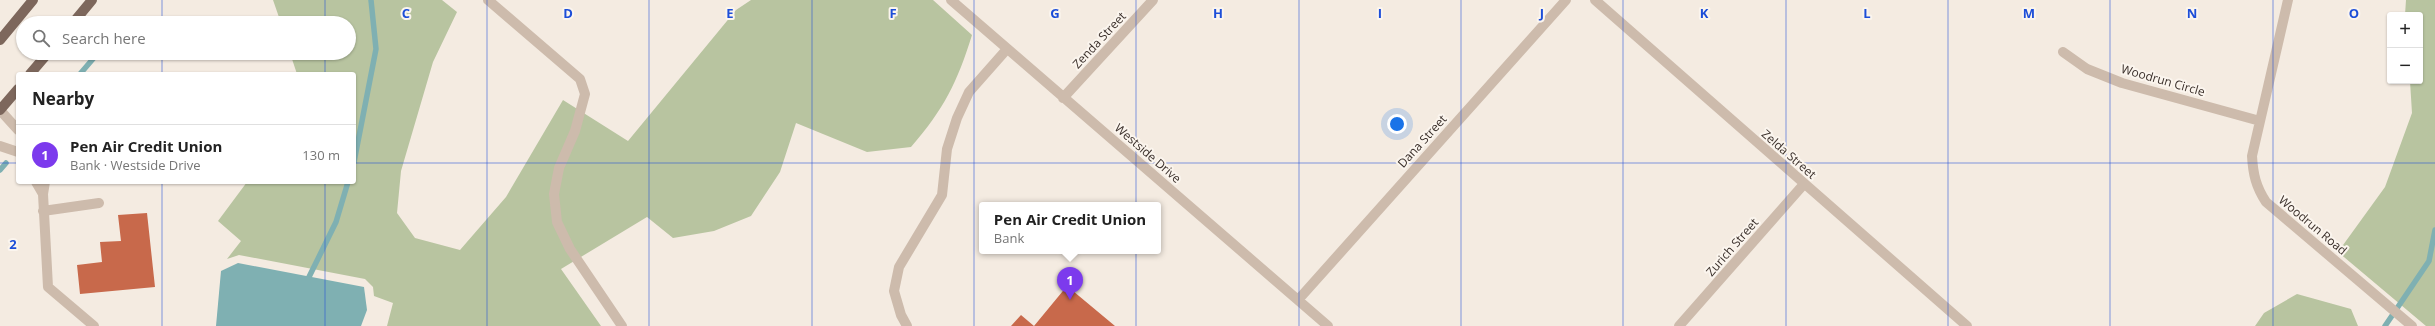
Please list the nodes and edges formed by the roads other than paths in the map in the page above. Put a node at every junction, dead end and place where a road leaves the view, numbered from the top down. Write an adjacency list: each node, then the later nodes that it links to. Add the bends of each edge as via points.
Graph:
1 (33, 0): 9 (main road)
2 (92, 0): 10 (main road)
3 (488, 0): 32 (street, via 580,79 585,94 575,131 559,168 554,194 557,222 570,249)
4 (951, 0): 13 (street, Westside Drive)
5 (1153, 0): 18 (street, Zenda Street)
6 (1566, 0): 30 (street, Dana Street)
7 (1595, 0): 26 (street, Zelda Street)
8 (2288, 0): 20 (street, Woodrun Road)
9 (20, 16)
10 (79, 16)
11 (16, 21): 12 (main road)
12 (0, 40)
13 (1007, 49): 18 (street, Westside Drive); 33 (street, via 969,92 947,149 942,195 899,267 894,291)
14 (2063, 52): 20 (street, Woodrun Circle, via 2087,69 2122,83)
15 (42, 60): 16 (main road)
16 (32, 72)
17 (16, 90): 19 (main road)
18 (1063, 98): 30 (street, Westside Drive)
19 (0, 110): 21 (street)
20 (2260, 121): 37 (street, Woodrun Road, via 2252,156 2257,188 2266,202)
21 (16, 128)
22 (0, 146): 23 (street)
23 (16, 151)
24 (37, 184): 27 (street)
25 (44, 184): 27 (street)
26 (1804, 184): 35 (street, Zurich Street); 36 (street, Zelda Street)
27 (42, 194): 29 (street)
28 (99, 203): 29 (street)
29 (43, 211): 31 (street, via 48,287)
30 (1298, 300): 34 (street, Westside Drive)
31 (94, 326)
32 (622, 326)
33 (907, 326)
34 (1328, 326)
35 (1679, 326)
36 (1967, 326)
37 (2412, 326)

